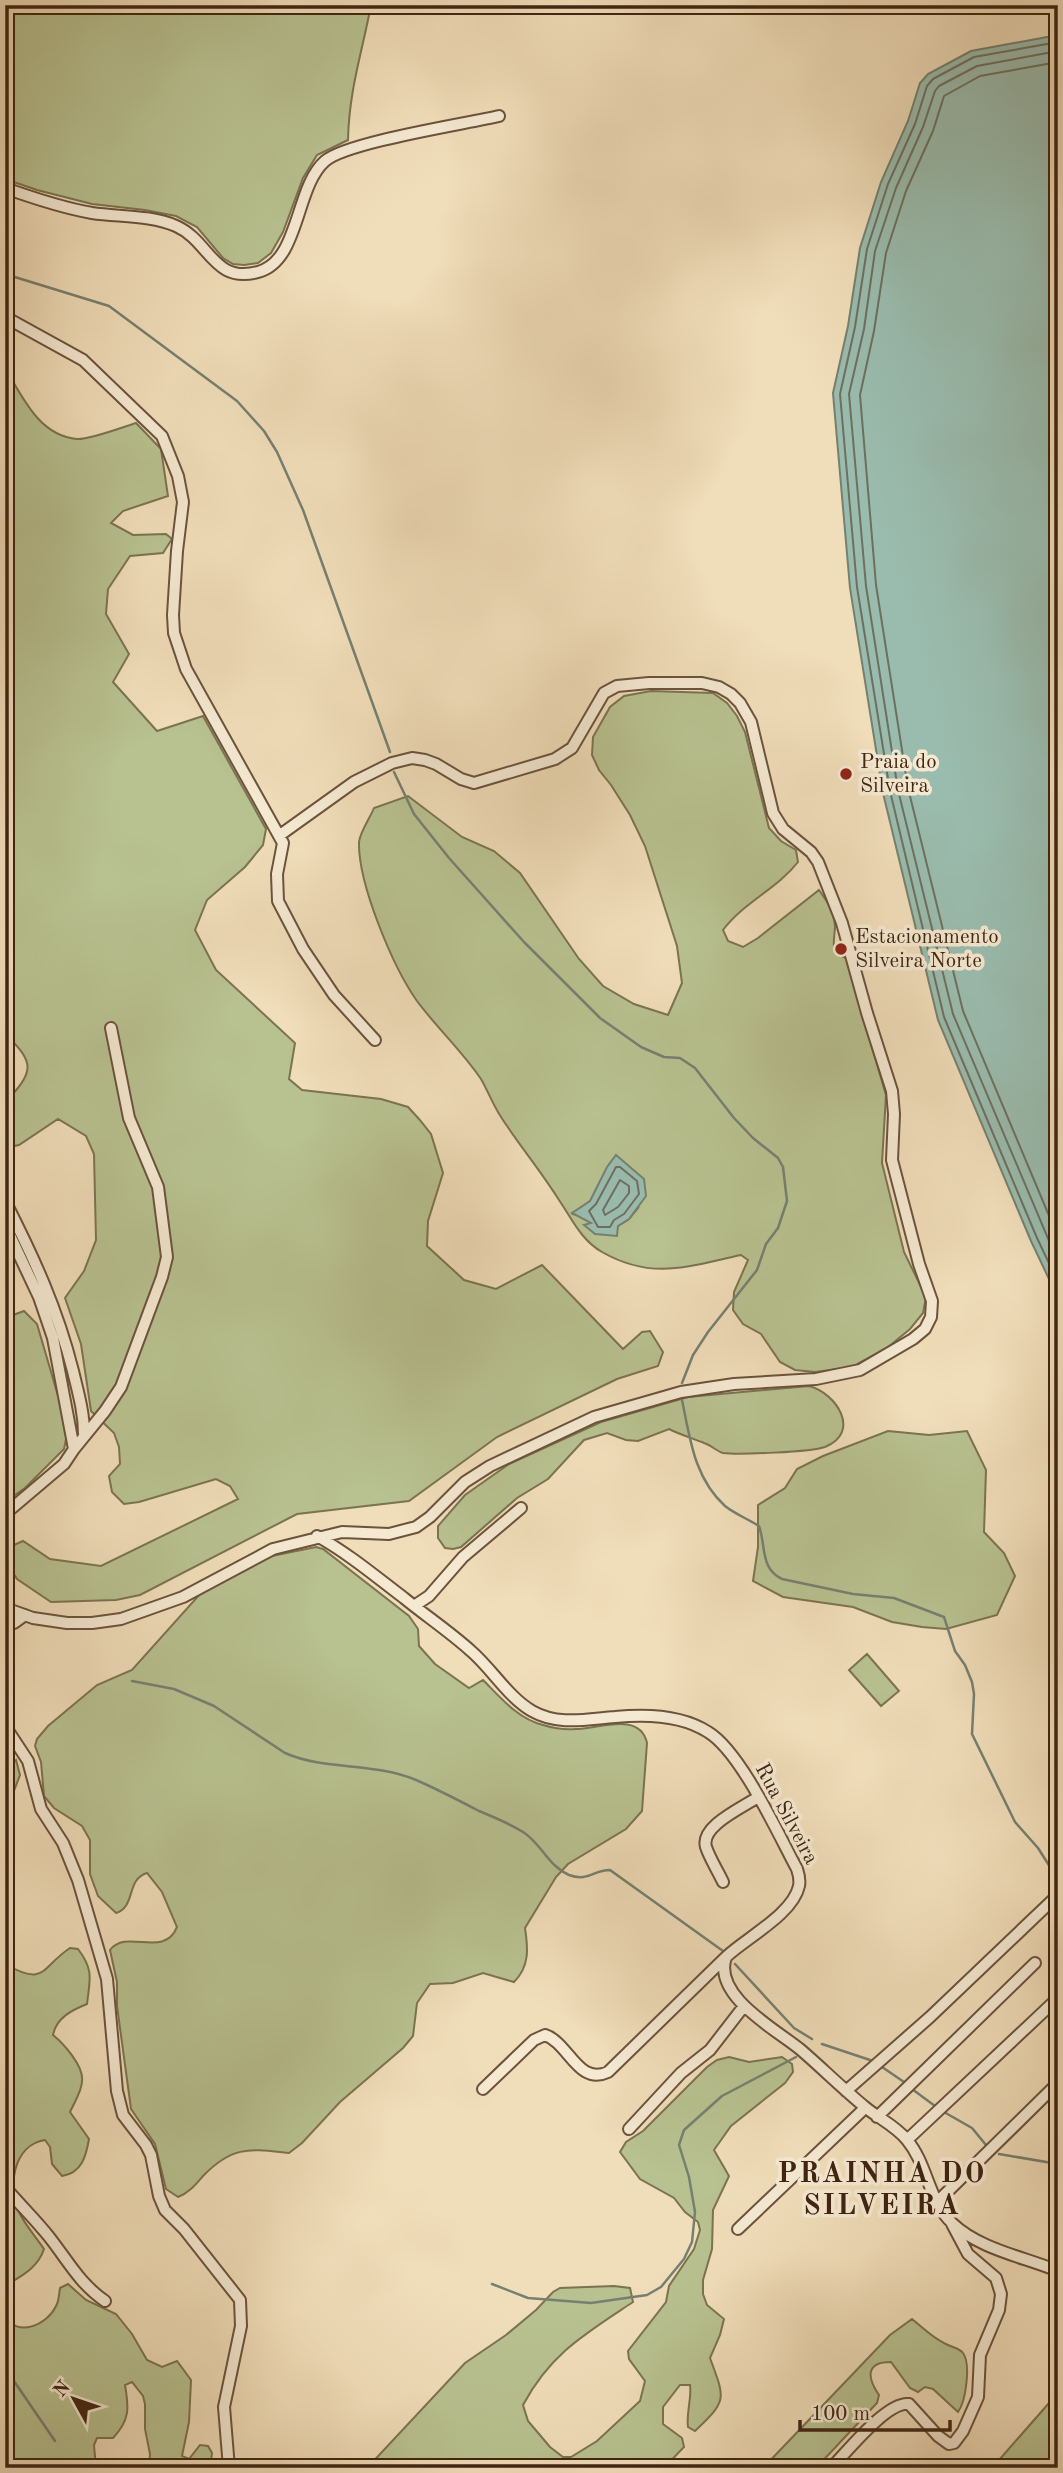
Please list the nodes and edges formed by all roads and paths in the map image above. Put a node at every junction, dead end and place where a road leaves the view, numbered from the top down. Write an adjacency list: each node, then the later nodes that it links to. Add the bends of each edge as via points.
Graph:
1 (499, 116): 2 (street, via 350,149 323,162 278,259 261,271 244,275 216,265 192,234 173,225 90,213)
2 (5, 188)
3 (5, 317): 4 (street, via 83,360 162,436 183,502 173,615 177,646)
4 (280, 835): 6 (street, via 278,901 334,995); 13 (street, via 354,782 392,763 425,760 474,783 555,759 572,748 604,693 617,686 702,683 731,694 751,722 773,813 818,862 842,923 892,1091 892,1160 933,1305 932,1317 920,1334 860,1370 816,1379 681,1392 594,1416 490,1466 465,1482 416,1527 389,1534)
5 (111, 1028): 9 (street, via 129,1118 158,1187 167,1257 121,1387)
6 (375, 1040)
7 (5, 1201): 9 (street, via 45,1282 71,1364)
8 (5, 1225): 10 (street, via 53,1338)
9 (84, 1434): 10 (street)
10 (74, 1449): 12 (street, via 64,1464)
11 (521, 1508): 14 (street)
12 (5, 1514)
13 (317, 1536): 14 (street, Rua Silveira); 16 (street, via 273,1549 183,1597 121,1619 67,1623)
14 (414, 1606): 19 (street, Rua Silveira, via 472,1652 535,1713 559,1721 664,1717 694,1726 709,1732 726,1748)
15 (5, 1608): 16 (street)
16 (25, 1615): 17 (street)
17 (5, 1624)
18 (5, 1726): 39 (street, via 28,1761 41,1808 63,1843 82,1891 107,1979 123,2115 146,2145 166,2210 240,2300 241,2326 224,2407)
19 (758, 1797): 20 (street, via 709,1829 705,1838); 22 (street, Rua Silveira, via 800,1882 783,1911)
20 (723, 1882)
21 (1058, 1895): 28 (street)
22 (726, 1958): 25 (street, via 726,1982); 27 (street, via 608,2072 591,2075 576,2065 554,2038 545,2035)
23 (1035, 1963): 30 (street)
24 (1058, 1998): 32 (street)
25 (744, 2006): 28 (street); 31 (street, via 710,2050 681,2073)
26 (1058, 2083): 34 (street)
27 (483, 2089)
28 (846, 2091): 29 (street)
29 (865, 2108): 30 (street); 36 (street)
30 (877, 2117): 32 (street)
31 (629, 2129)
32 (907, 2140): 34 (street, via 921,2162)
33 (5, 2187): 38 (street, via 50,2238 74,2274)
34 (936, 2203): 35 (street)
35 (953, 2224): 37 (street, via 977,2240); 40 (street, via 968,2254 996,2278 1000,2289 999,2310 980,2355 978,2397 969,2420 949,2444 909,2404 900,2404)
36 (737, 2229)
37 (1058, 2272)
38 (105, 2301)
39 (229, 2468)
40 (831, 2468)

